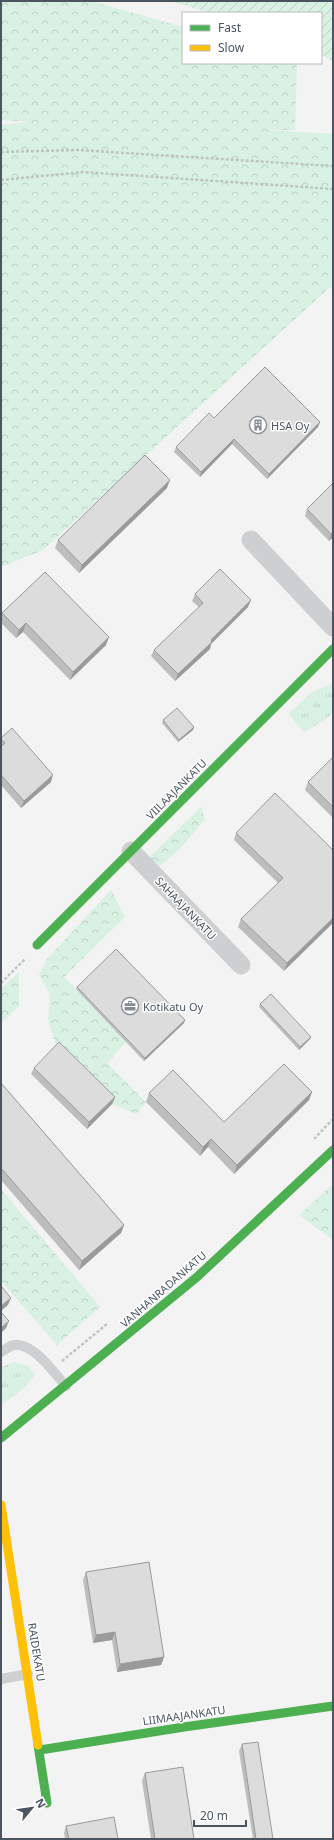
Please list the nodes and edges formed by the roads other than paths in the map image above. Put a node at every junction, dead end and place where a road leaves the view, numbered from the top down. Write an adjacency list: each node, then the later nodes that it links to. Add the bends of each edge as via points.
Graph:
1 (251, 540): 2 (street)
2 (333, 626)
3 (333, 649): 4 (street, VIILAAJANKATU)
4 (131, 851): 5 (street, VIILAAJANKATU); 6 (street, SAHAAJANKATU)
5 (37, 945)
6 (241, 965)
7 (333, 1150): 9 (street, VANHANRADANKATU, via 197,1278)
8 (1, 1352): 9 (lane, via 14,1345 33,1350)
9 (66, 1386): 10 (street, VANHANRADANKATU)
10 (1, 1438)
11 (1, 1505): 12 (street, RAIDEKATU)
12 (28, 1674): 13 (lane); 15 (street, RAIDEKATU)
13 (1, 1679)
14 (333, 1706): 15 (street, LIIMAAJANKATU)
15 (40, 1750): 16 (street, RAIDEKATU)
16 (47, 1803)

